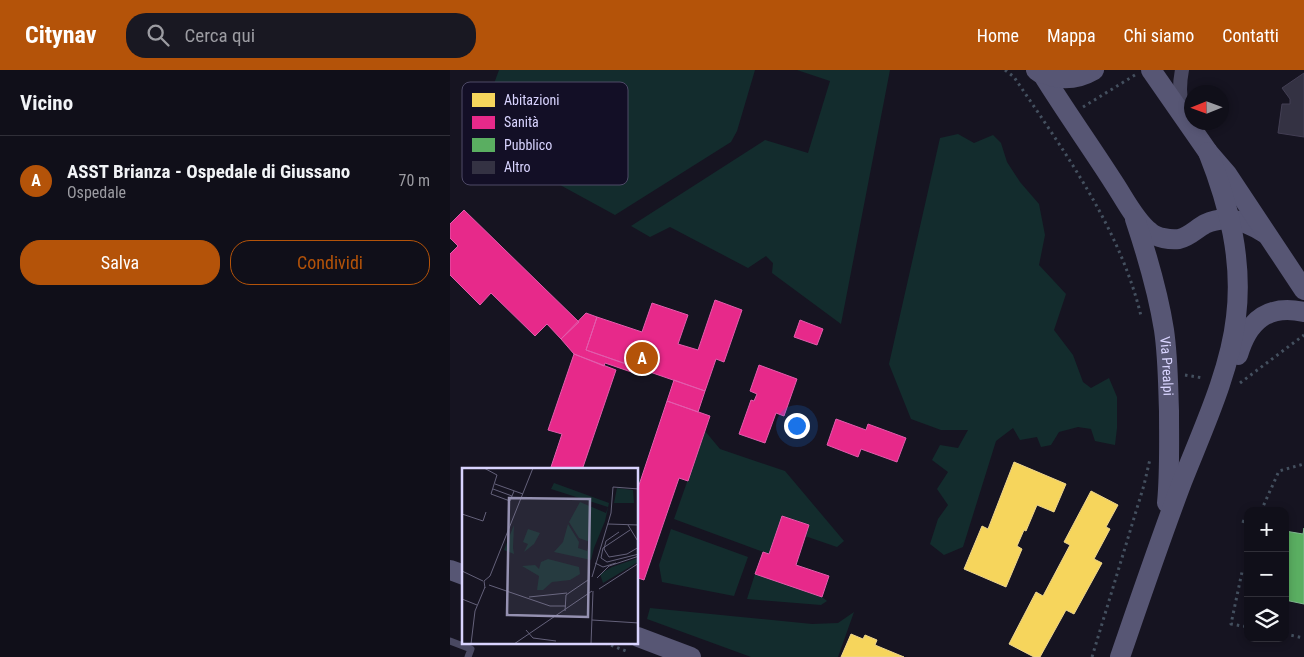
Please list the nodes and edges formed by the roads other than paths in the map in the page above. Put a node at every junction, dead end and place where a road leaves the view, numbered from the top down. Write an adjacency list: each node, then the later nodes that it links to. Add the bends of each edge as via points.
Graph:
1 (1036, 70): 2 (street, via 1058,79 1071,79); 9 (street, Via Prealpi, via 1043,75)
2 (1094, 70)
3 (1182, 70): 5 (street, via 1179,85)
4 (1145, 71): 6 (street, Via Prealpi)
5 (1184, 112)
6 (1184, 117)
7 (1193, 130): 8 (street, Via Prealpi)
8 (1208, 152): 10 (street, Via Prealpi); 11 (street, Via Prealpi, via 1228,174)
9 (1132, 210): 10 (street, Via Prealpi, via 1150,233 1162,238 1180,239 1211,222); 15 (street, Via Prealpi, via 1155,286 1164,332 1170,460)
10 (1231, 220): 11 (street, Via Prealpi, via 1252,225); 14 (street, Via Prealpi, via 1237,269 1236,317 1230,347)
11 (1266, 234): 12 (street, Via Prealpi)
12 (1304, 290)
13 (1304, 312): 14 (street, Via Prealpi, via 1272,311 1252,325 1242,342 1229,383)
14 (1207, 417): 15 (street, Via Prealpi)
15 (1165, 527): 22 (street, Via Prealpi)
16 (450, 570): 17 (street)
17 (462, 574)
18 (639, 637): 21 (street)
19 (450, 641): 20 (lane, via 471,649)
20 (468, 657)
21 (691, 657)
22 (1120, 657)

